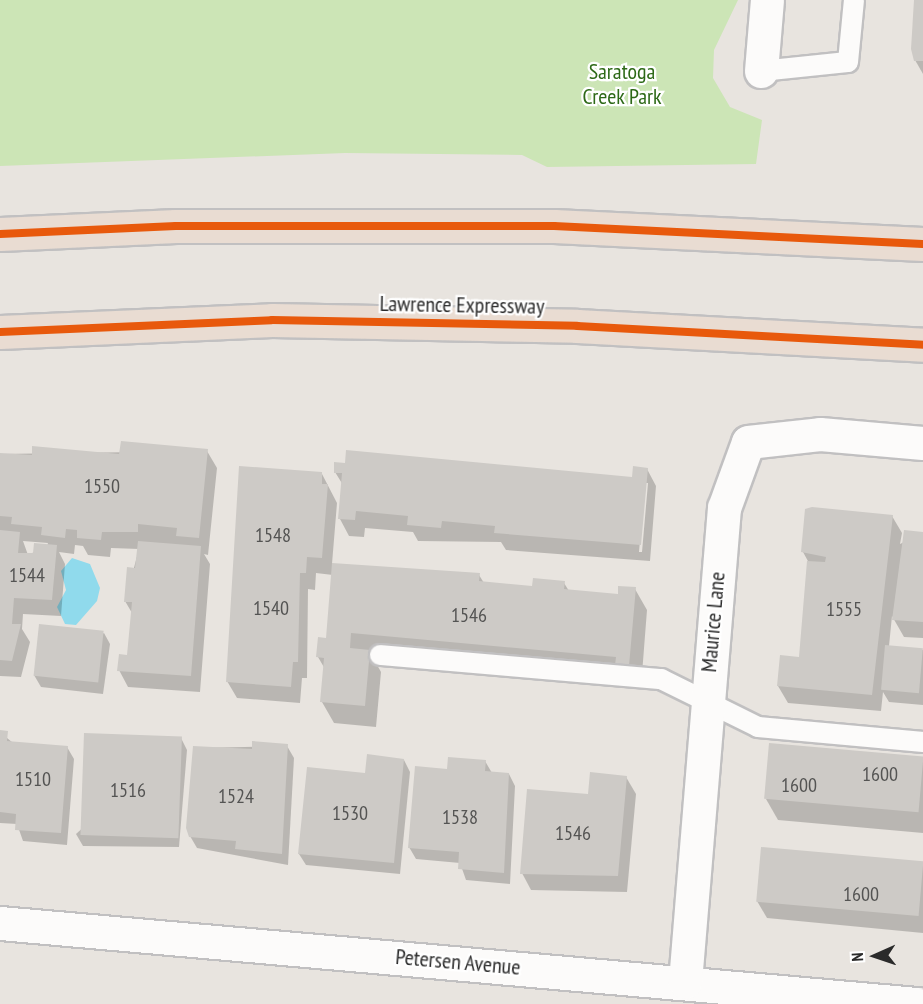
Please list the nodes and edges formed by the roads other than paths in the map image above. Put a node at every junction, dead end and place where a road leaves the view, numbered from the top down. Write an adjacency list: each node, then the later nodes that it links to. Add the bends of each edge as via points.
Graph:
1 (767, 0): 3 (street)
2 (854, 0): 3 (lane, via 848,62)
3 (761, 71)
4 (0, 234): 5 (highway, via 176,226 554,226)
5 (923, 244)
6 (0, 332): 7 (highway, Lawrence Expressway, via 272,320 577,326)
7 (923, 345)
8 (923, 443): 10 (street, Maurice Lane, via 820,434 748,442 724,508)
9 (380, 655): 10 (lane, via 661,679)
10 (706, 699): 11 (lane, via 758,727); 13 (street, Maurice Lane)
11 (923, 742)
12 (0, 923): 13 (street, Petersen Avenue)
13 (685, 982): 14 (street, Petersen Avenue)
14 (916, 1004)

